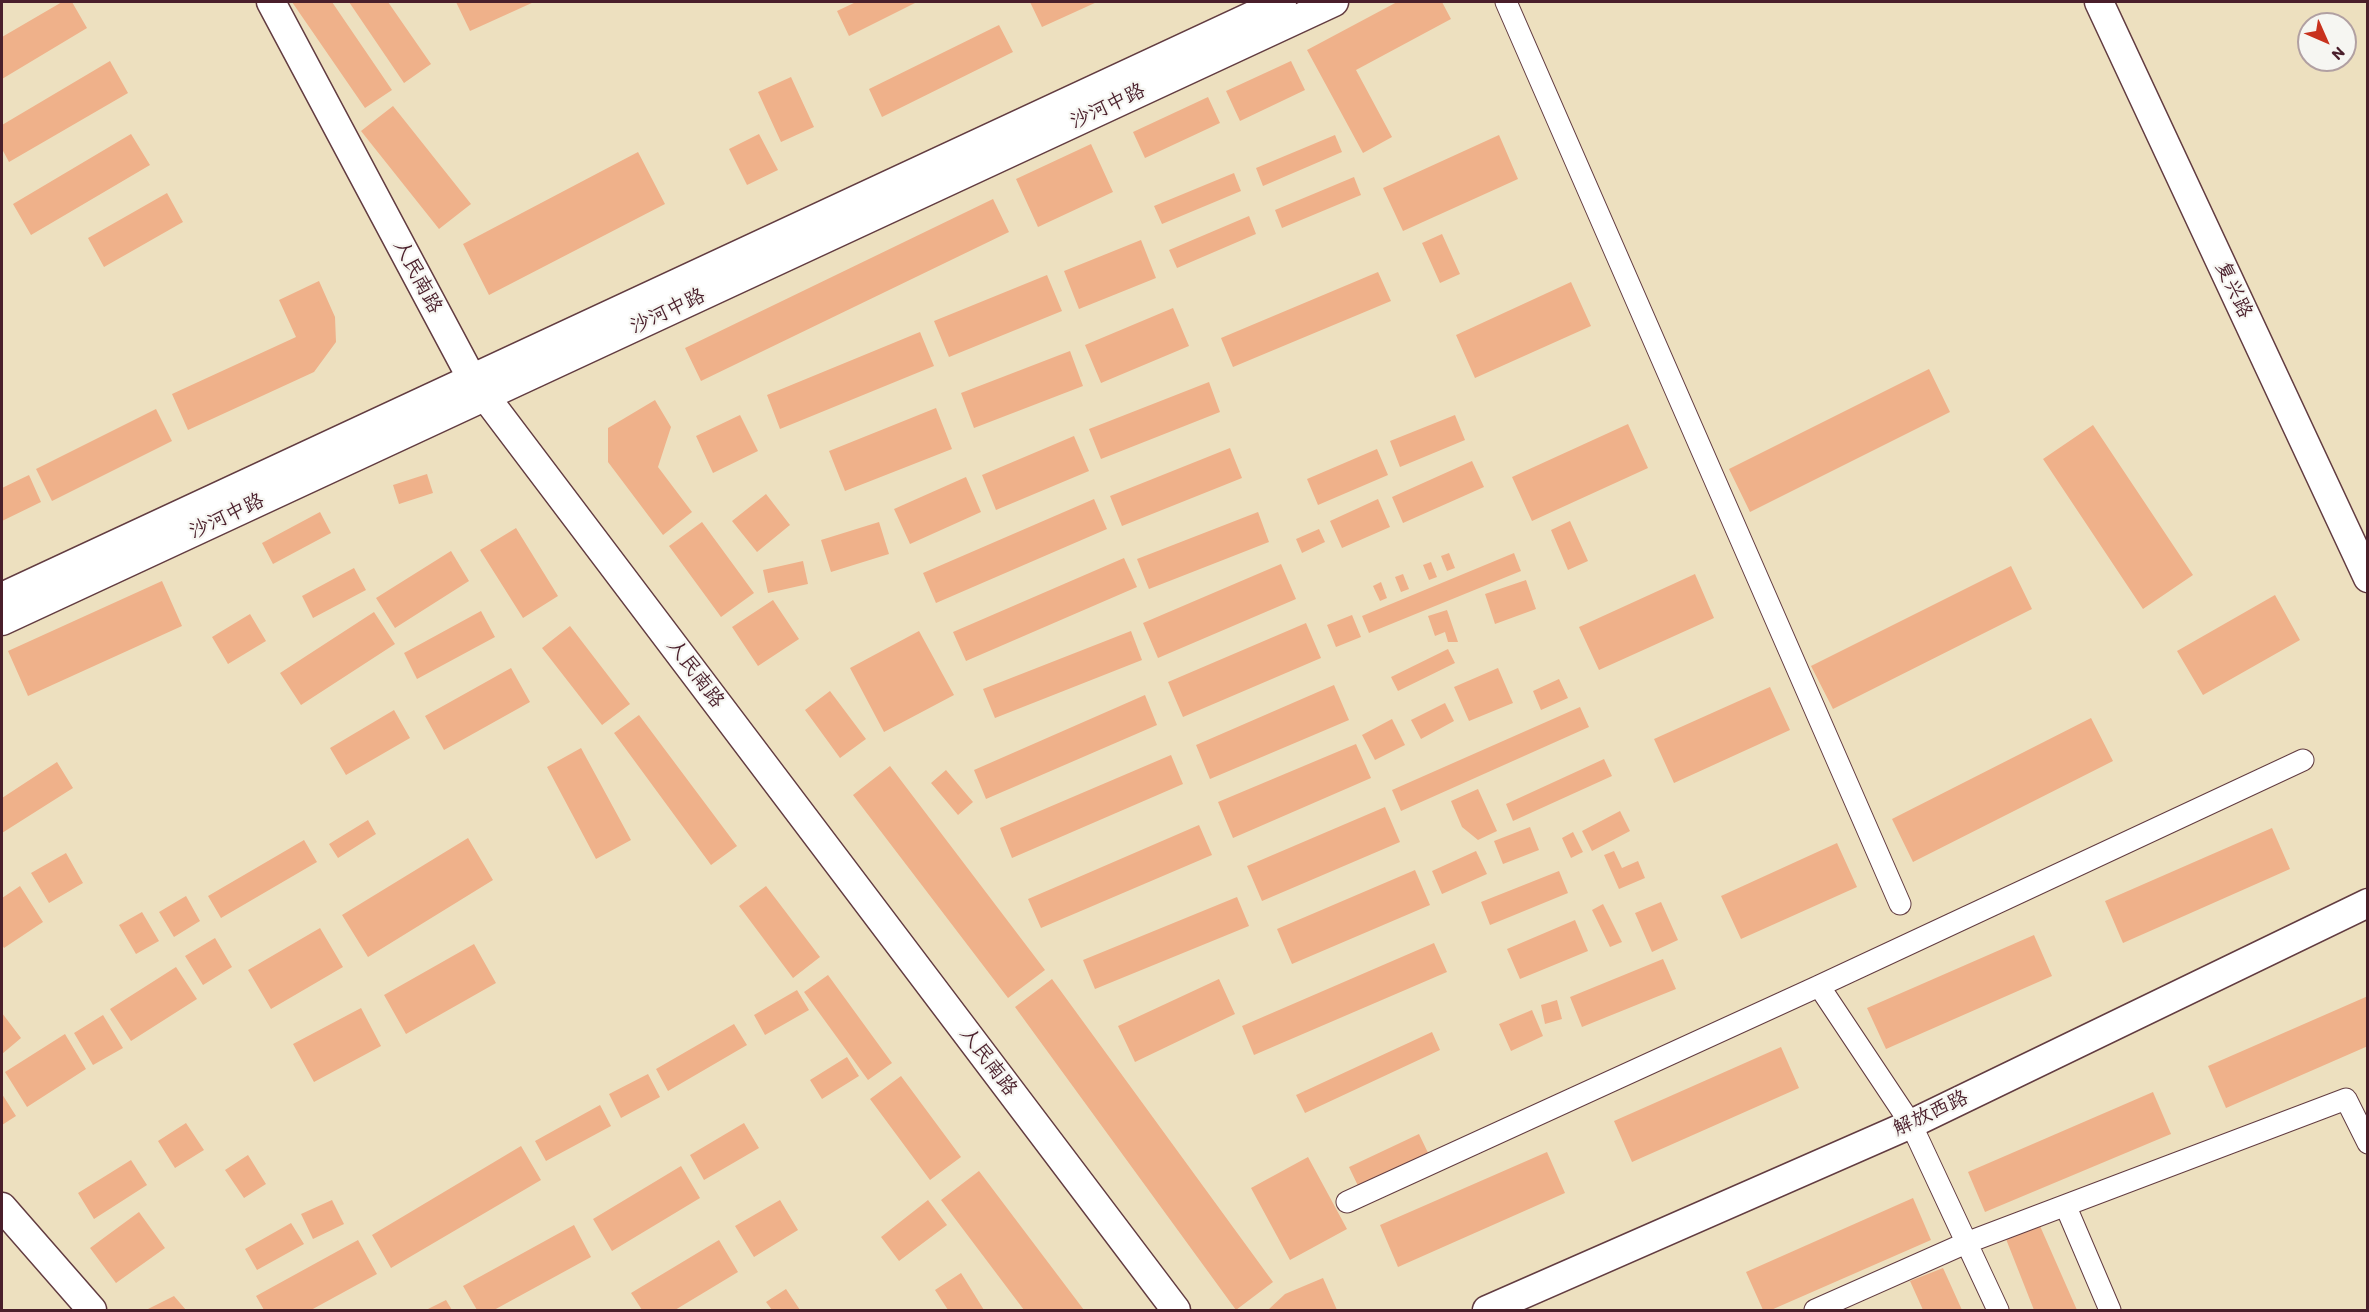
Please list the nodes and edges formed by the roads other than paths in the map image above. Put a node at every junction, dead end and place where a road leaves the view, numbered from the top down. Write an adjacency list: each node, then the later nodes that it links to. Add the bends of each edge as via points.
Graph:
1 (271, 2): 6 (street, 人民南路)
2 (1282, 2): 6 (street, 沙河中路)
3 (1334, 2): 6 (street, 沙河中路)
4 (1506, 2): 12 (street)
5 (2099, 2): 7 (street, 复兴路)
6 (479, 388): 8 (street, 沙河中路); 9 (street, 沙河中路); 21 (street, 人民南路)
7 (2367, 578)
8 (2, 597)
9 (2, 621)
10 (2303, 760): 13 (street)
11 (2367, 903): 14 (street, 解放西路)
12 (1900, 904)
13 (1819, 986): 14 (street); 16 (street)
14 (1911, 1124): 19 (street); 22 (street, 解放西路)
15 (2367, 1143): 17 (street, via 2346,1099)
16 (1347, 1202)
17 (2066, 1207): 19 (street); 25 (street)
18 (2, 1208): 20 (street)
19 (1966, 1243): 23 (street); 24 (street)
20 (92, 1311)
21 (1176, 1311)
22 (1487, 1311)
23 (1815, 1311)
24 (1998, 1311)
25 (2110, 1311)

